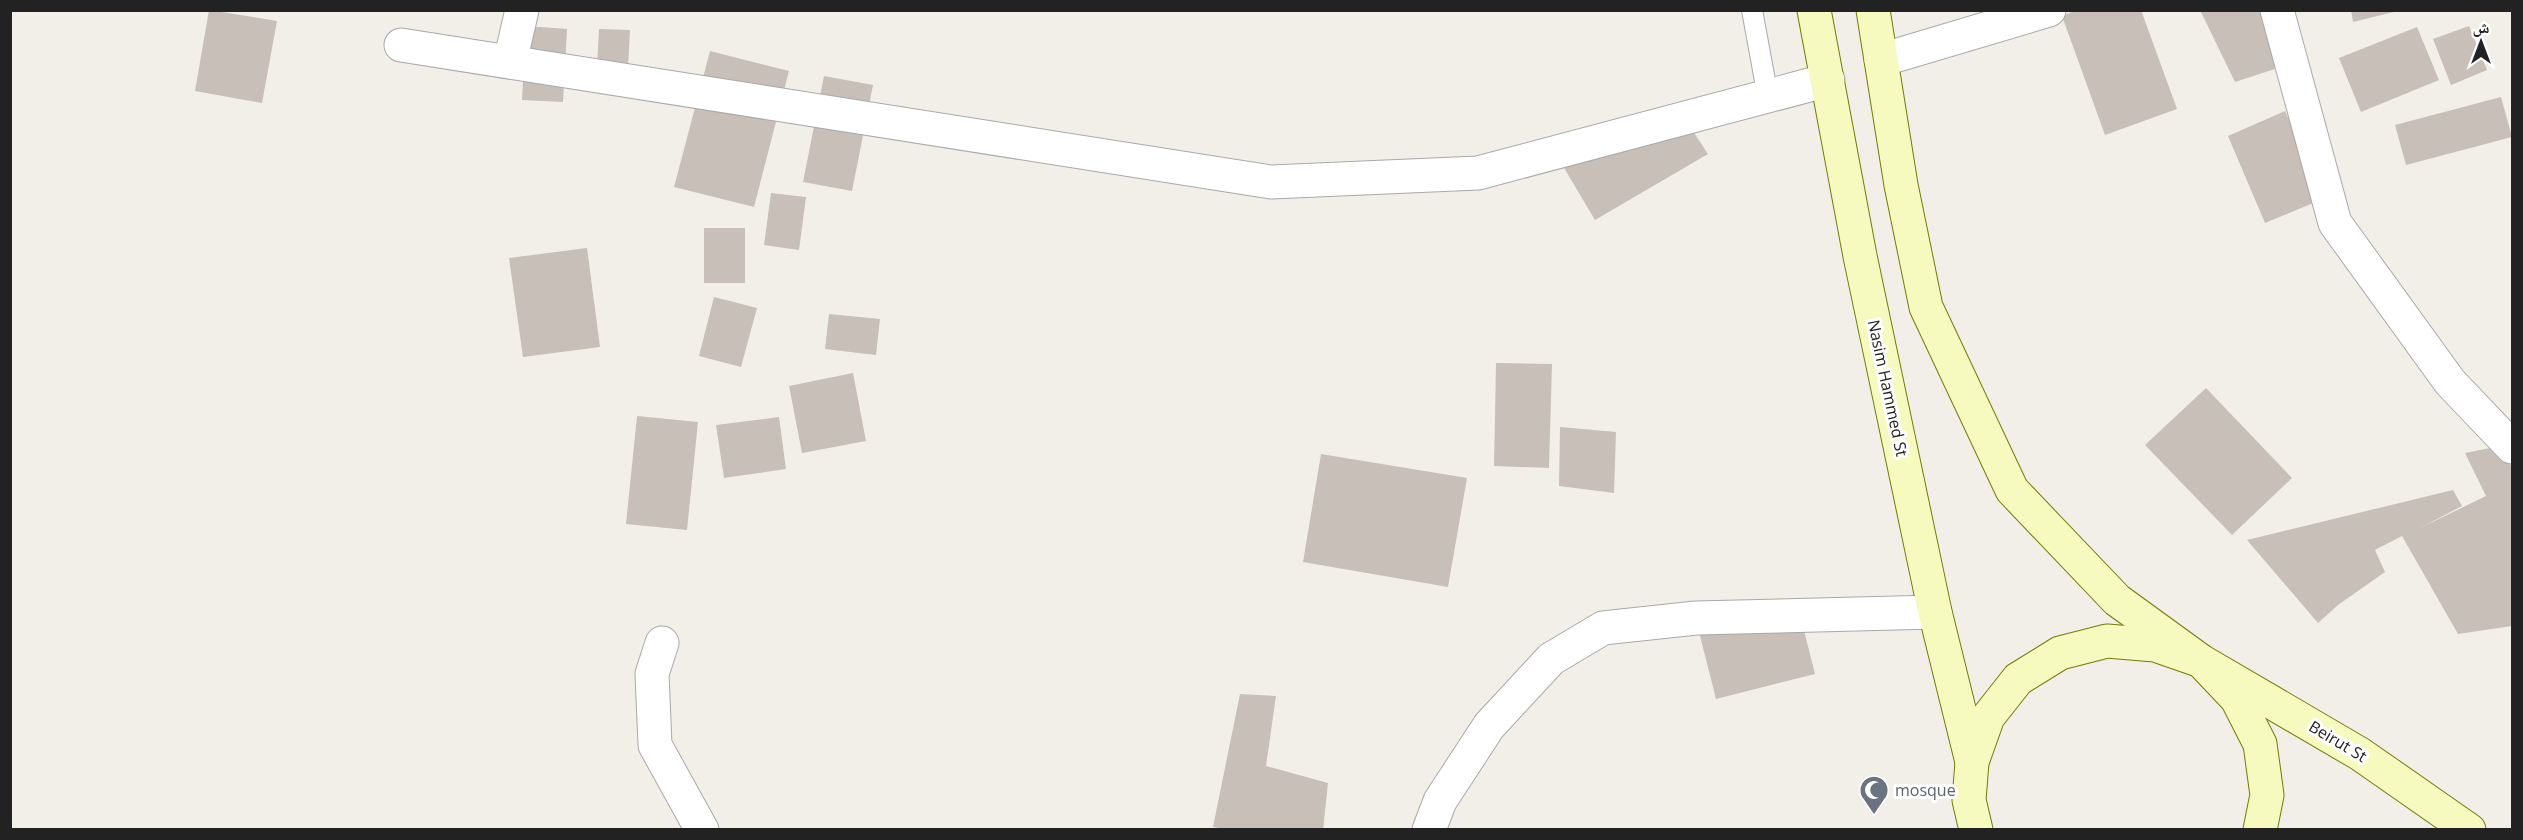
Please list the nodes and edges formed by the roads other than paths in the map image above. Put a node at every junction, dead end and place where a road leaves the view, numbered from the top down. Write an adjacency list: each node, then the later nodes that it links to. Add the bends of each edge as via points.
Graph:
1 (522, 10): 9 (street)
2 (1752, 10): 11 (lane)
3 (1814, 10): 10 (main road, Nasim Hammed St)
4 (1872, 10): 8 (main road)
5 (2049, 10): 8 (street)
6 (2277, 10): 12 (street, via 2335,223 2450,382)
7 (401, 45): 9 (street)
8 (1881, 60): 15 (main road, via 1926,307 2013,490 2117,600)
9 (510, 62): 11 (street, via 1271,182 1478,173)
10 (1828, 80): 11 (street); 13 (main road, Nasim Hammed St, via 1860,256)
11 (1768, 96)
12 (2512, 447)
13 (1935, 612): 16 (main road, Nasim Hammed St); 18 (street, via 1696,618 1603,628 1551,659 1489,726 1440,801)
14 (662, 643): 17 (street, via 652,674 655,745)
15 (2201, 661): 16 (main road, via 2155,645 2107,641 2060,653 2018,679 1988,717); 20 (main road, via 2237,699 2260,744 2267,795); 21 (main road, Beirut St, via 2360,754)
16 (1972, 762): 19 (main road, via 1969,800)
17 (702, 830)
18 (1429, 830)
19 (1976, 830)
20 (2260, 830)
21 (2469, 830)

